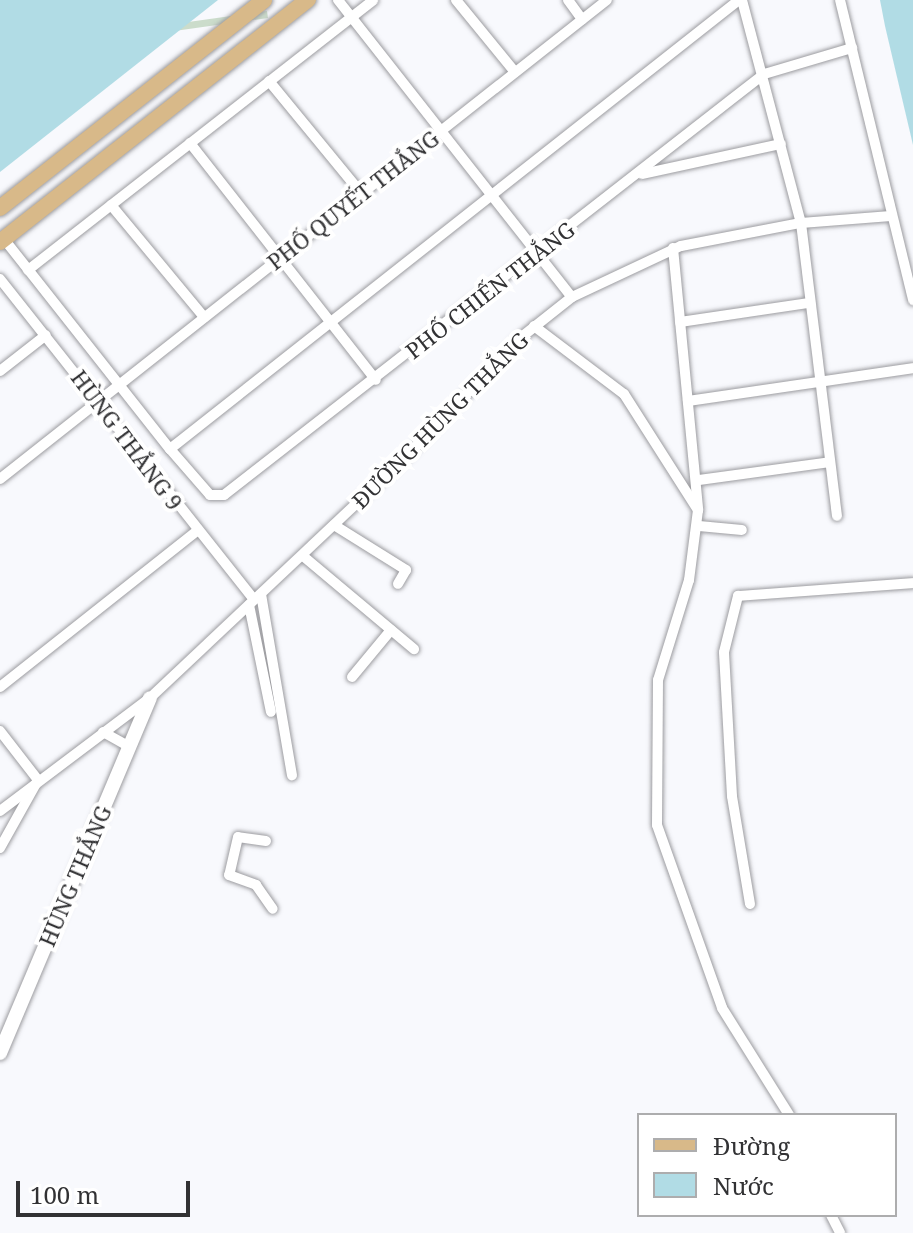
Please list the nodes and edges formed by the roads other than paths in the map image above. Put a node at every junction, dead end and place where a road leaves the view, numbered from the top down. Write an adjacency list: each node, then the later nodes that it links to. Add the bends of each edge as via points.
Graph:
1 (264, 0): 23 (main road)
2 (308, 0): 26 (main road)
3 (338, 0): 10 (street)
4 (373, 0): 10 (street)
5 (456, 0): 13 (street)
6 (568, 0): 11 (street)
7 (607, 0): 11 (street, PHỐ QUYẾT THẮNG)
8 (741, 0): 14 (street); 20 (street)
9 (840, 0): 12 (street)
10 (352, 17): 15 (street); 16 (street)
11 (582, 19): 13 (street, PHỐ QUYẾT THẮNG)
12 (852, 48): 14 (street); 24 (street)
13 (515, 72): 16 (street, PHỐ QUYẾT THẮNG)
14 (764, 74): 18 (street); 19 (street, PHỐ CHIẾN THẮNG)
15 (269, 81): 17 (street); 21 (street)
16 (441, 130): 20 (street); 21 (street, PHỐ QUYẾT THẮNG)
17 (190, 143): 22 (street); 29 (street)
18 (781, 144): 19 (street); 25 (street)
19 (637, 175): 28 (street, PHỐ CHIẾN THẮNG)
20 (489, 192): 28 (street); 36 (street)
21 (361, 193): 29 (street, PHỐ QUYẾT THẮNG)
22 (111, 205): 30 (street); 35 (street)
23 (0, 208)
24 (891, 216): 25 (street); 33 (street)
25 (801, 223): 27 (street); 34 (street)
26 (1, 239): 30 (street)
27 (673, 248): 32 (street); 37 (street)
28 (537, 253): 32 (street); 42 (street, PHỐ CHIẾN THẮNG)
29 (281, 258): 35 (street, PHỐ QUYẾT THẮNG); 36 (street)
30 (28, 270): 44 (street)
31 (0, 279): 39 (street, HÙNG THẮNG 9)
32 (572, 297): 38 (street)
33 (913, 300)
34 (808, 303): 37 (street); 43 (street)
35 (204, 317): 44 (street, PHỐ QUYẾT THẮNG)
36 (330, 321): 42 (street); 47 (street)
37 (680, 322): 46 (street)
38 (534, 326): 51 (street, ĐƯỜNG HÙNG THẮNG, via 624,394); 53 (street, ĐƯỜNG HÙNG THẮNG)
39 (46, 335): 41 (street); 45 (street, HÙNG THẮNG 9)
40 (913, 368): 43 (street)
41 (0, 371)
42 (376, 380): 47 (street, PHỐ CHIẾN THẮNG, via 232,492 210,495)
43 (817, 383): 46 (street); 48 (street)
44 (119, 385): 45 (street, PHỐ QUYẾT THẮNG); 47 (street)
45 (100, 401): 49 (street, PHỐ QUYẾT THẮNG); 56 (street, HÙNG THẮNG 9)
46 (688, 401): 50 (street)
47 (170, 449)
48 (830, 462): 50 (street); 52 (street)
49 (0, 479)
50 (699, 480): 51 (street)
51 (698, 510): 54 (street, ĐƯỜNG HÙNG THẮNG)
52 (837, 516)
53 (334, 525): 57 (street, ĐƯỜNG HÙNG THẮNG); 59 (street, via 406,570)
54 (699, 526): 55 (street); 78 (street, ĐƯỜNG HÙNG THẮNG, via 658,680 657,825 722,1008)
55 (742, 530)
56 (197, 531): 60 (street, HÙNG THẮNG 9); 64 (street)
57 (303, 556): 60 (street, ĐƯỜNG HÙNG THẮNG); 61 (street)
58 (913, 583): 75 (street, via 738,596 724,652 732,796)
59 (398, 584)
60 (255, 600): 65 (street, ĐƯỜNG HÙNG THẮNG); 66 (street); 70 (street)
61 (391, 630): 62 (street); 63 (street)
62 (414, 649)
63 (352, 677)
64 (0, 687)
65 (150, 698): 68 (street, ĐƯỜNG HÙNG THẮNG); 69 (street, HÙNG THẮNG)
66 (271, 712)
67 (0, 731): 71 (street)
68 (103, 732): 69 (street); 71 (street, ĐƯỜNG HÙNG THẮNG)
69 (130, 747): 77 (street, HÙNG THẮNG)
70 (292, 775)
71 (38, 780): 72 (street, ĐƯỜNG HÙNG THẮNG); 74 (street)
72 (0, 811)
73 (266, 841): 76 (street, via 238,837 229,875 256,885)
74 (0, 848)
75 (750, 904)
76 (273, 909)
77 (0, 1053)
78 (788, 1113)

